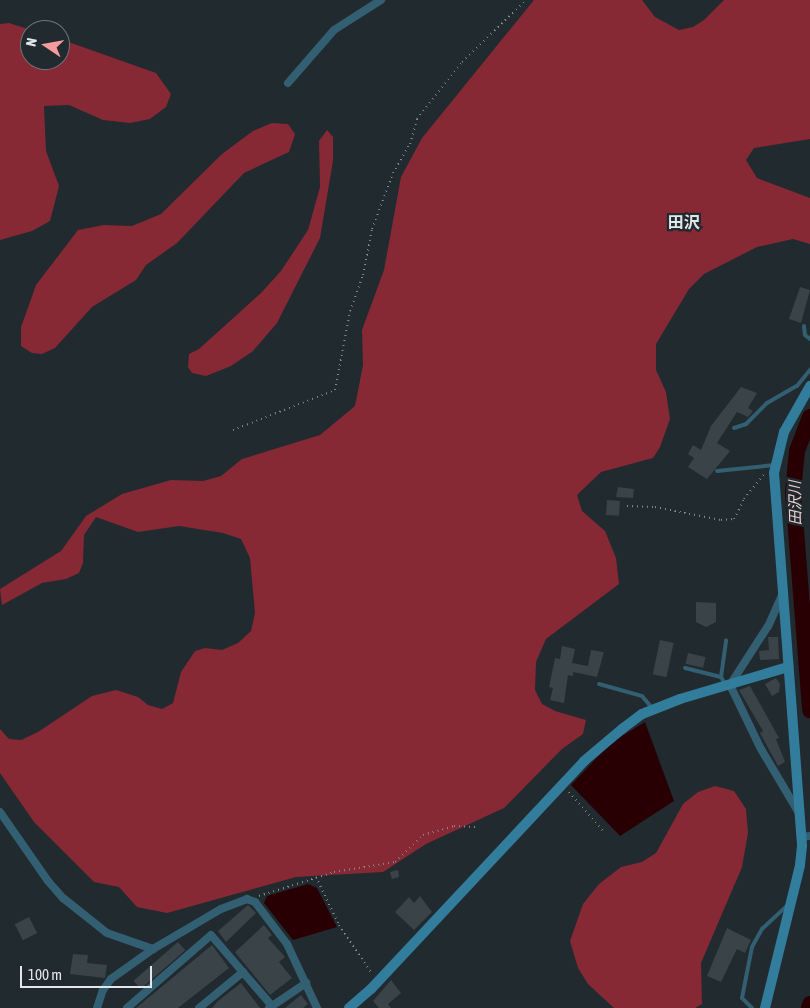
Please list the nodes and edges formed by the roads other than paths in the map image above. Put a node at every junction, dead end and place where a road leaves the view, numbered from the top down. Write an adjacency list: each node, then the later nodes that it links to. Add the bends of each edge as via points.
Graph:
1 (381, 0): 2 (street, via 334,30)
2 (288, 82)
3 (804, 326): 4 (lane, via 805,335)
4 (810, 339)
5 (810, 370): 7 (lane, via 797,386 767,403 746,424)
6 (810, 386): 8 (street, via 784,432)
7 (734, 428)
8 (774, 467): 9 (lane); 10 (street)
9 (717, 471)
10 (782, 593): 12 (street); 14 (street, via 768,626)
11 (726, 640): 14 (lane)
12 (788, 667): 14 (street); 18 (street)
13 (685, 668): 14 (lane)
14 (726, 682): 16 (street); 18 (street)
15 (599, 684): 16 (lane, via 642,696)
16 (654, 709): 29 (street, via 642,714 602,744)
17 (0, 812): 21 (street, via 48,882 63,898 108,933)
18 (800, 814): 19 (street)
19 (806, 837): 20 (street)
20 (790, 904): 30 (lane, via 762,930 752,947 742,998); 31 (street)
21 (153, 949): 23 (street, via 237,901 250,901 287,944); 25 (street, via 111,980 102,990)
22 (243, 972): 24 (street); 26 (street, via 211,935); 27 (street)
23 (306, 983): 24 (street); 28 (street)
24 (271, 1007)
25 (97, 1008)
26 (127, 1008)
27 (199, 1008)
28 (316, 1008)
29 (349, 1008)
30 (752, 1008)
31 (765, 1008)

